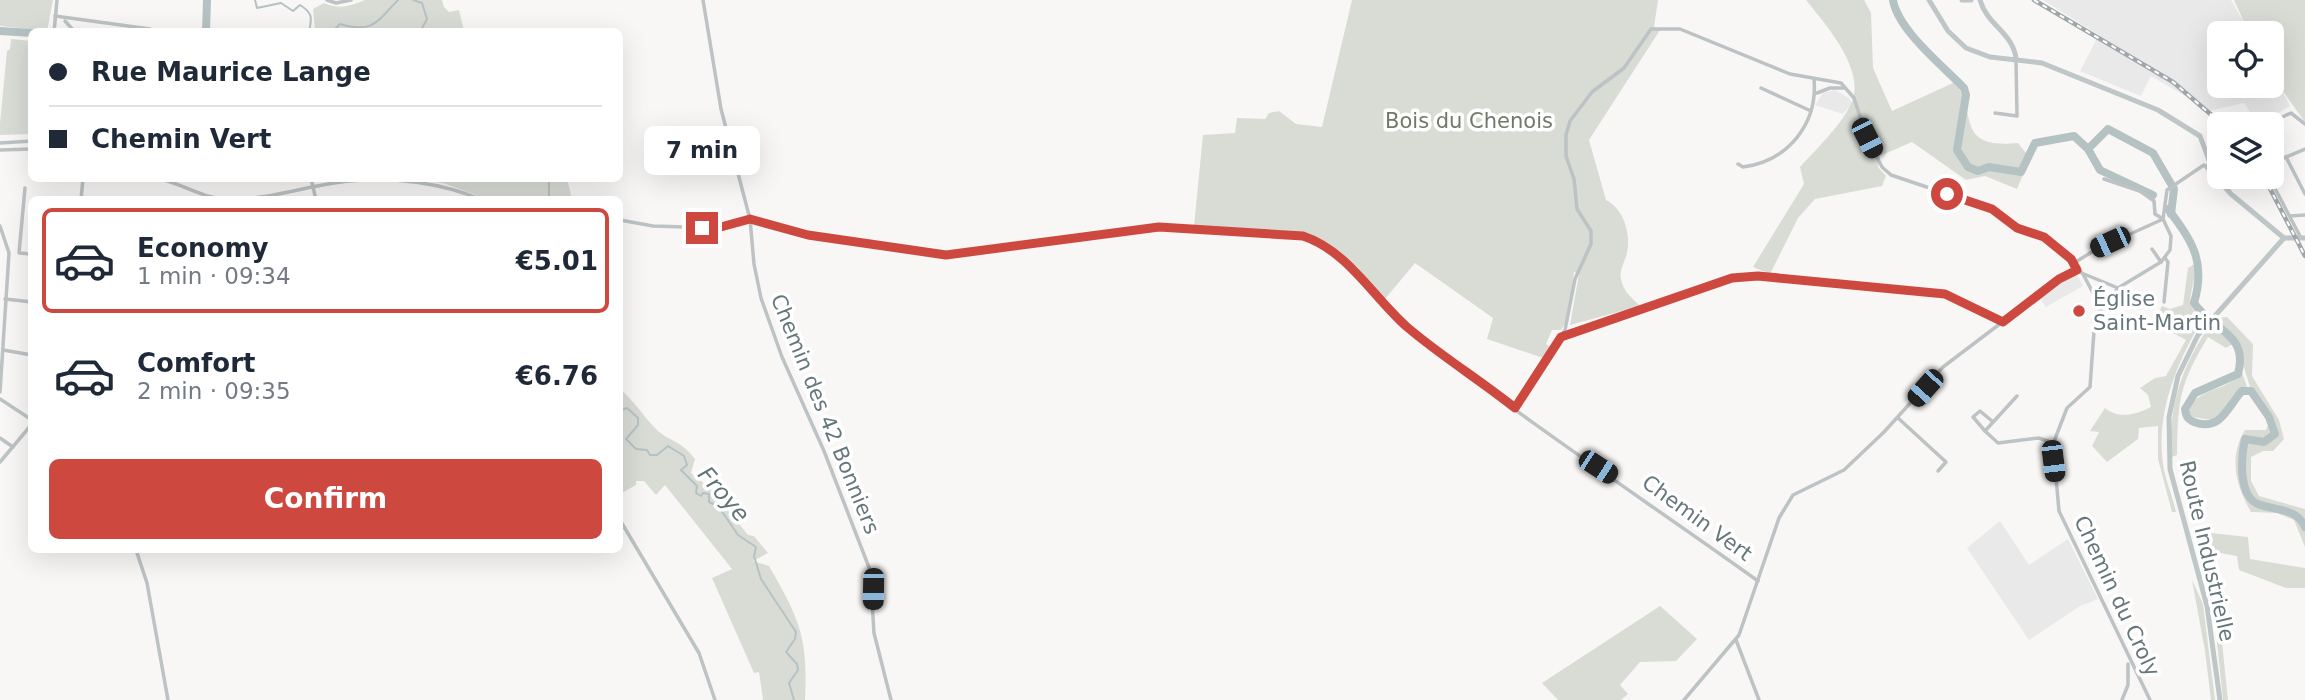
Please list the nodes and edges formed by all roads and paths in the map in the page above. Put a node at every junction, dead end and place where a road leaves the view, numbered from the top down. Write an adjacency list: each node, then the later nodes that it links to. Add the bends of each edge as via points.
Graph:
1 (57, 0): 9 (street)
2 (327, 0): 3 (street)
3 (351, 0)
4 (703, 0): 47 (street, Chemin des 42 Bonniers, via 720,109)
5 (1929, 0): 14 (street, via 1960,44 1982,55)
6 (1962, 0): 7 (street)
7 (1971, 0)
8 (1980, 0): 14 (street, via 1989,19 2010,39)
9 (55, 16): 10 (street); 11 (street)
10 (64, 19): 12 (street); 13 (street)
11 (54, 28)
12 (72, 28)
13 (141, 28)
14 (2016, 58): 20 (street, via 2017,116); 30 (street, via 2042,63 2158,110 2200,136)
15 (1814, 79): 17 (street, via 1833,80); 18 (street); 65 (street, via 1782,71 1680,29 1658,27 1647,33 1624,68 1582,103 1566,135 1564,148 1577,209 1592,238 1575,279 1569,322)
16 (1761, 88): 19 (street)
17 (1847, 89): 18 (street); 56 (street, via 1877,159 1891,174 1992,209 2017,228 2044,237)
18 (1817, 93): 19 (street)
19 (1811, 111): 29 (street, via 1801,133 1778,156 1754,166)
20 (1994, 113)
21 (2284, 116): 22 (street, via 2291,113)
22 (2305, 124)
23 (28, 141): 24 (street)
24 (0, 143)
25 (28, 149): 27 (street)
26 (2305, 149): 28 (street)
27 (0, 150)
28 (2286, 157): 40 (street)
29 (1738, 164)
30 (2207, 164): 48 (street, via 2166,193)
31 (2104, 179): 48 (street, via 2140,191 2154,201 2155,214)
32 (176, 182): 41 (street)
33 (312, 182): 36 (street)
34 (353, 182): 36 (street)
35 (392, 182): 44 (street, via 439,186)
36 (313, 187): 42 (street); 43 (street)
37 (25, 188): 54 (street, via 19,253)
38 (2227, 189): 51 (street)
39 (2275, 189): 46 (street)
40 (2305, 194)
41 (204, 196)
42 (268, 196)
43 (315, 196)
44 (470, 196)
45 (2305, 215): 46 (street)
46 (2290, 216): 52 (street)
47 (750, 219): 49 (street, via 717,228 642,226); 71 (street, Chemin Vert, via 808,235 946,255 1159,227 1303,236 1348,265 1406,326); 89 (street, Chemin des 42 Bonniers, via 755,275 768,323 870,570 874,633)
48 (2162, 219): 55 (street, via 2171,236); 56 (street)
49 (623, 221)
50 (0, 226): 60 (street, via 9,253)
51 (2284, 238): 52 (street); 94 (street, Route Industrielle, via 2208,321 2188,353 2175,387 2168,442 2172,483 2207,606)
52 (2303, 238)
53 (2152, 249): 55 (street)
54 (28, 254)
55 (2163, 260): 59 (street, Chemin du Croly); 62 (street, via 2168,262)
56 (2074, 263): 57 (street)
57 (2077, 270): 58 (street); 64 (street)
58 (2083, 274): 59 (street); 63 (street)
59 (2118, 288): 63 (street, Chemin du Croly)
60 (5, 299): 61 (street); 66 (street)
61 (28, 302)
62 (2164, 302)
63 (2101, 308): 78 (street, Chemin du Croly, via 2092,323 2089,389 2067,408)
64 (2003, 322): 65 (street, via 1945,294 1751,276 1732,278); 72 (street, via 1943,367)
65 (1561, 337): 71 (street)
66 (3, 350): 67 (street); 68 (street)
67 (28, 354)
68 (0, 391)
69 (2017, 396): 74 (street)
70 (0, 399): 73 (street)
71 (1515, 408): 84 (street, Chemin Vert)
72 (1898, 418): 81 (street, via 1946,462); 84 (street, via 1844,470 1789,500)
73 (28, 419)
74 (1992, 421): 76 (street); 76 (street, via 1980,411 1973,417)
75 (28, 427): 79 (street)
76 (1985, 430): 78 (street, via 1998,443 2039,438)
77 (0, 438): 79 (street)
78 (2053, 443): 86 (street, Chemin du Croly, via 2059,511)
79 (13, 447): 80 (street)
80 (0, 462)
81 (1938, 471)
82 (623, 525): 88 (street, via 701,657)
83 (137, 553): 87 (street, via 147,583)
84 (1758, 581): 85 (street)
85 (1736, 640): 90 (street); 91 (street)
86 (2128, 659): 92 (street, via 2130,676); 93 (street, Chemin du Croly)
87 (168, 700)
88 (715, 700)
89 (891, 700)
90 (1684, 700)
91 (1759, 700)
92 (2122, 700)
93 (2150, 700)
94 (2220, 700)

